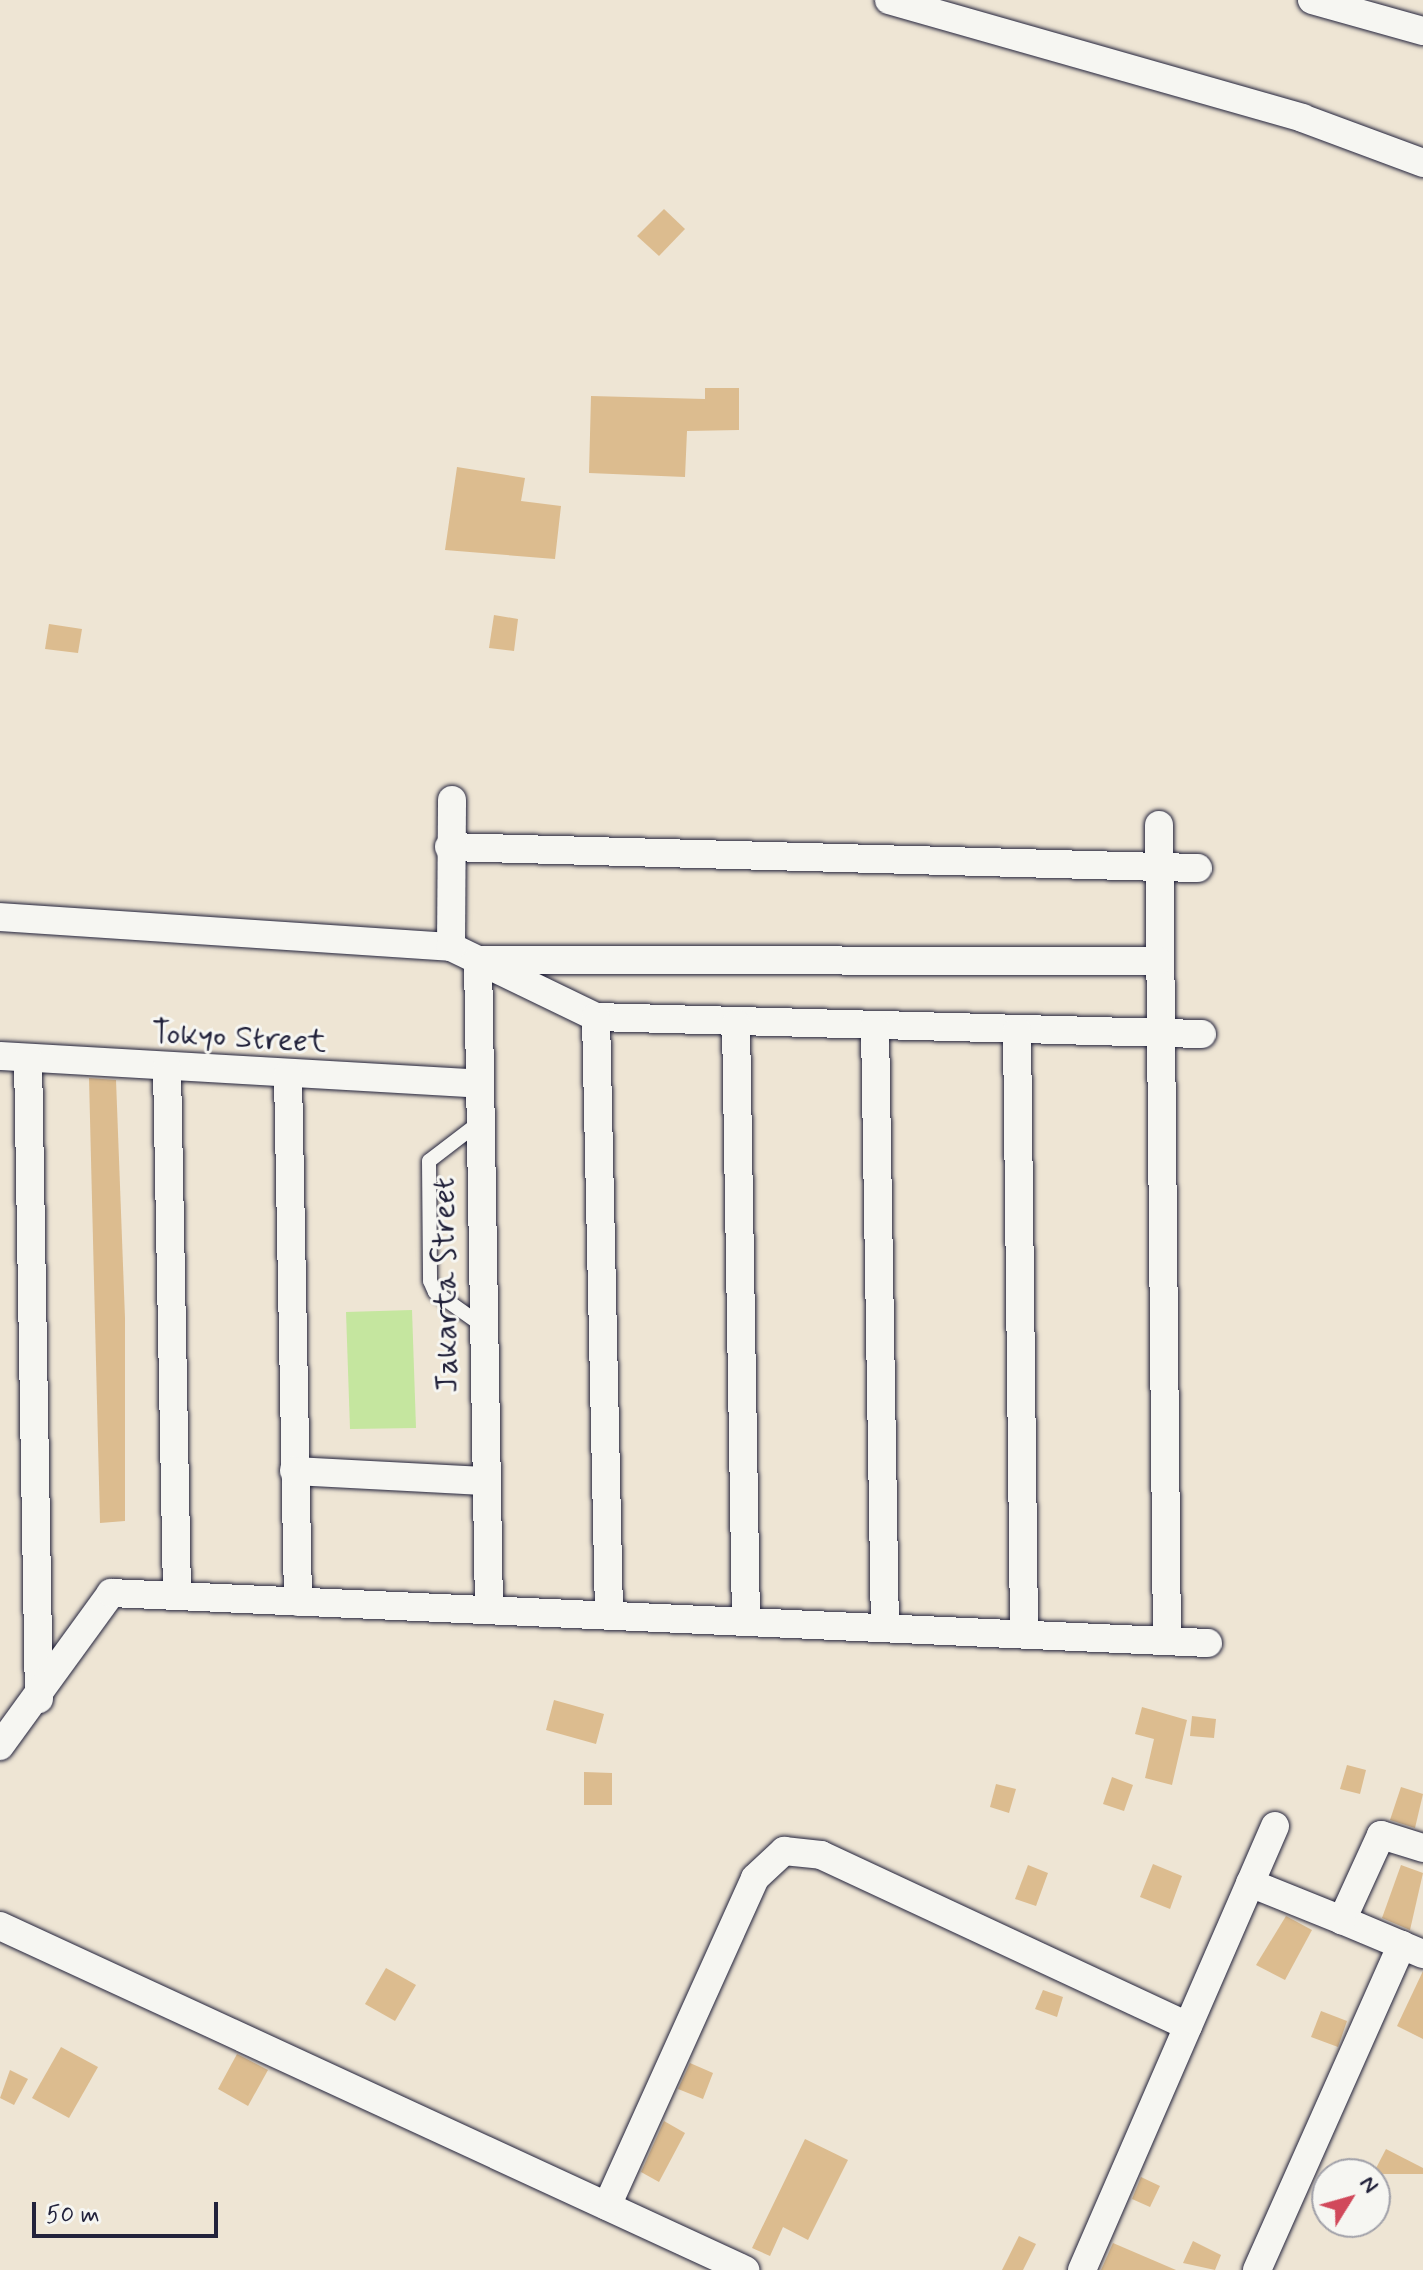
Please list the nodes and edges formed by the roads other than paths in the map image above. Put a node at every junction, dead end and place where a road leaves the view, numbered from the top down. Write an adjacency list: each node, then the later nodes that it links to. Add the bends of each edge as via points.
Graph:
1 (889, 0): 4 (street, via 1302,118)
2 (1312, 0): 3 (street)
3 (1423, 31)
4 (1423, 163)
5 (452, 800): 7 (street)
6 (1159, 825): 8 (street)
7 (449, 847): 8 (street); 11 (street)
8 (1159, 867): 9 (street); 13 (street)
9 (1198, 868)
10 (0, 917): 11 (street)
11 (451, 947): 12 (street)
12 (478, 960): 13 (street); 14 (street); 23 (street, Jakarta Street)
13 (1158, 961): 19 (street)
14 (596, 1017): 15 (street); 31 (street)
15 (736, 1024): 16 (street); 32 (street)
16 (875, 1027): 17 (street); 33 (street)
17 (1017, 1031): 19 (street); 34 (street)
18 (1202, 1034): 19 (street)
19 (1157, 1035): 35 (street)
20 (14, 1057): 21 (street, Tokyo Street); 37 (street)
21 (167, 1068): 22 (street, Tokyo Street); 28 (street)
22 (288, 1075): 23 (street, Tokyo Street); 26 (street)
23 (475, 1083): 24 (street, Jakarta Street)
24 (476, 1125): 25 (street, Jakarta Street); 25 (lane, via 429,1161 430,1281 435,1292)
25 (480, 1324): 27 (street, Jakarta Street)
26 (294, 1471): 27 (street); 29 (street)
27 (484, 1481): 30 (street, Jakarta Street)
28 (177, 1593): 29 (street); 37 (street, via 111,1593)
29 (298, 1602): 30 (street)
30 (489, 1609): 31 (street)
31 (609, 1615): 32 (street)
32 (746, 1622): 33 (street)
33 (885, 1627): 34 (street)
34 (1024, 1632): 35 (street)
35 (1167, 1640): 36 (street)
36 (1208, 1643)
37 (39, 1699): 38 (street)
38 (0, 1746)
39 (1275, 1826): 41 (street)
40 (1423, 1848): 42 (street, via 1381,1835)
41 (1250, 1883): 42 (street); 45 (street)
42 (1342, 1920): 44 (street)
43 (0, 1926): 46 (street)
44 (1413, 1950): 49 (street)
45 (1188, 2026): 46 (street, via 821,1855 784,1851 755,1878); 48 (street)
46 (607, 2206): 47 (street)
47 (745, 2270)
48 (1082, 2270)
49 (1257, 2270)

